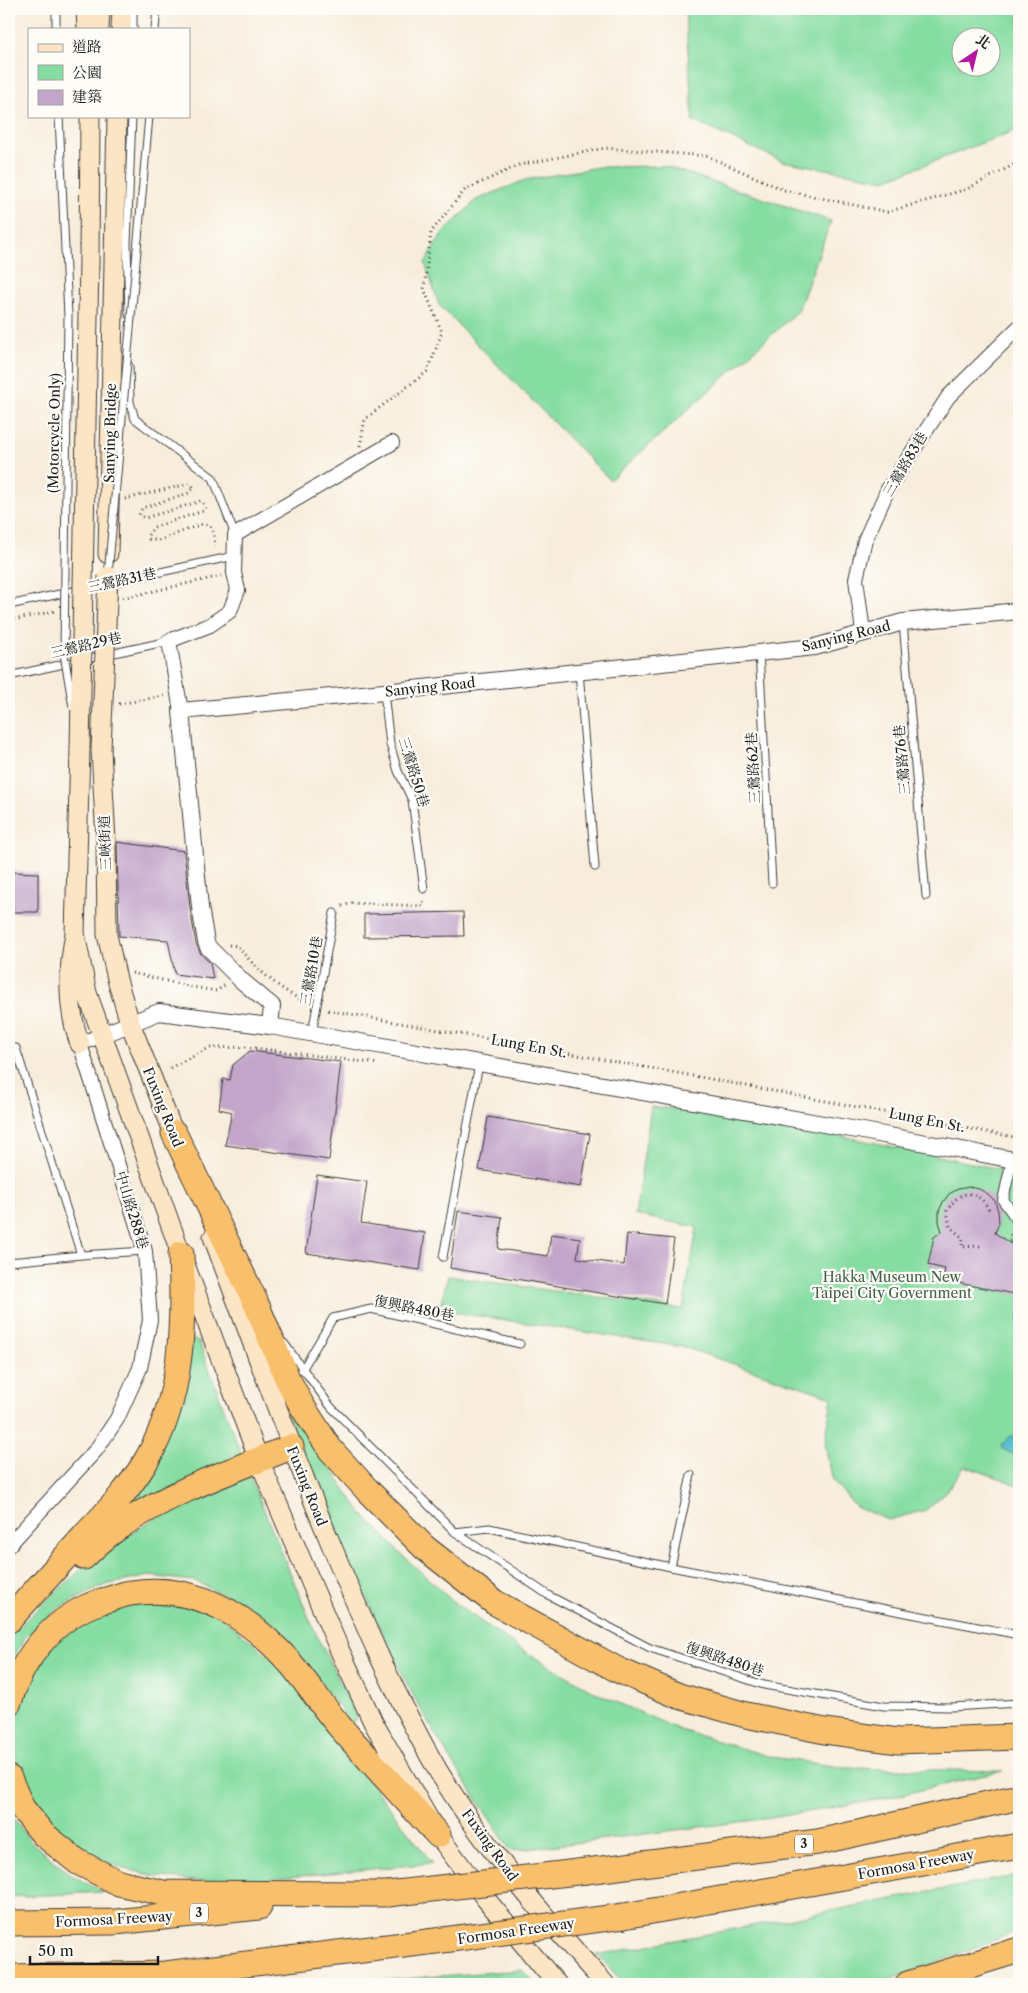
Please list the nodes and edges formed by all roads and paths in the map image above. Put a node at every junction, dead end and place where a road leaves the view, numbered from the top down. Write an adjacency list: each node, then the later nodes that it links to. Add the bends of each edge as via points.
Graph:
1 (56, 9): 8 (lane)
2 (86, 9): 9 (main road)
3 (100, 9): 10 (main road)
4 (110, 9): 11 (main road)
5 (122, 9): 12 (main road)
6 (133, 9): 13 (lane)
7 (157, 9): 14 (lane)
8 (56, 28)
9 (87, 28)
10 (99, 28)
11 (110, 28)
12 (121, 28)
13 (133, 28)
14 (156, 28)
15 (59, 118): 41 (lane, (Motorcycle Only), bridge, via 68,316 64,654)
16 (91, 118): 41 (main road, Sanying Bridge, bridge)
17 (116, 118): 28 (main road, Sanying Bridge, bridge)
18 (132, 118): 26 (lane, via 128,244 130,402 135,419 213,478)
19 (149, 118): 28 (lane, bridge)
20 (1019, 162): 23 (path, via 967,189 887,212 784,190 707,156 605,148 519,165 466,190 431,232 424,289 442,332 428,372 365,419)
21 (1019, 327): 32 (street, 三鶯路83巷, via 948,396 888,489 865,540 856,579)
22 (392, 443): 23 (street)
23 (356, 464): 26 (street)
24 (122, 500): 25 (path, via 192,485 194,488 189,493 142,508 139,515 145,518 197,501 205,503 203,512 154,527 149,539 158,541 202,524)
25 (214, 532)
26 (235, 534): 27 (street)
27 (234, 556): 29 (lane, 三鶯路31巷); 33 (street, via 238,590 230,611 210,625)
28 (108, 576): 42 (main road, Sanying Bridge, bridge)
29 (9, 605)
30 (1019, 611): 31 (street, Sanying Road)
31 (903, 622): 32 (street, Sanying Road); 46 (lane, 三鶯路76巷)
32 (863, 632): 34 (street, Sanying Road, via 815,646)
33 (169, 641): 36 (lane, 三鶯路29巷); 38 (street)
34 (759, 652): 35 (street, Sanying Road); 44 (lane, 三鶯路62巷)
35 (579, 671): 37 (street, Sanying Road); 43 (lane)
36 (9, 676)
37 (384, 692): 40 (street, Sanying Road); 45 (lane, 三鶯路50巷, via 390,744 412,800)
38 (178, 694): 39 (path); 40 (street)
39 (113, 705)
40 (181, 711): 50 (street)
41 (80, 749): 48 (main road, 三峽街道)
42 (101, 750): 49 (main road, 三峽街道)
43 (595, 867)
44 (772, 883)
45 (424, 889): 47 (path, via 424,906 352,903)
46 (926, 896)
47 (334, 913): 53 (lane, 三鶯路10巷)
48 (75, 934): 57 (main road, via 87,993); 58 (main road, via 70,978 74,1024)
49 (107, 936): 54 (main road, Fuxing Road)
50 (206, 942): 51 (street); 53 (path, Lung En St., via 238,946 248,960 278,985)
51 (228, 967): 52 (path, via 230,976 227,984 217,991); 55 (street, via 272,1006)
52 (132, 973)
53 (317, 1008): 56 (lane, 三鶯路10巷); 62 (path, Lung En St.)
54 (130, 1023): 55 (street, Lung En St., via 159,1012); 57 (street, Lung En St.); 61 (main road, Fuxing Road)
55 (270, 1026): 56 (street, Lung En St.)
56 (312, 1034): 60 (street, Lung En St.)
57 (102, 1035): 58 (street); 69 (main road)
58 (80, 1044): 68 (street, 中山路288巷)
59 (9, 1048): 70 (lane, via 16,1048)
60 (479, 1064): 63 (street, Lung En St.); 71 (lane)
61 (174, 1133): 73 (highway); 76 (main road, Fuxing Road)
62 (1019, 1138)
63 (1016, 1161): 65 (street, via 1003,1200)
64 (991, 1213): 66 (path, via 983,1200 968,1194 957,1197 947,1212 950,1227 963,1238 962,1246)
65 (1018, 1221): 67 (path, via 1008,1242)
66 (980, 1246)
67 (1019, 1246)
68 (145, 1251): 70 (lane); 80 (street, 中山路288巷, via 150,1320 140,1368 117,1419 96,1450)
69 (182, 1254): 77 (main road); 82 (highway, via 182,1334 162,1429 127,1490)
70 (81, 1255): 72 (lane)
71 (443, 1257)
72 (9, 1262)
73 (255, 1301): 75 (lane, 復興路480巷); 87 (highway, via 287,1378 330,1449 425,1548 494,1602 618,1670 678,1696 746,1715 898,1741)
74 (520, 1344): 75 (lane, 復興路480巷, via 371,1310 333,1318)
75 (302, 1370): 79 (lane, 復興路480巷, via 331,1407)
76 (291, 1448): 77 (highway); 97 (main road, Fuxing Road, via 370,1638 438,1768 474,1826 523,1890)
77 (259, 1460): 83 (highway, via 192,1486 116,1530); 90 (main road, via 373,1722)
78 (691, 1475): 81 (lane)
79 (455, 1532): 81 (lane, via 489,1528); 86 (lane, 復興路480巷, via 548,1596 650,1648 764,1685 884,1706)
80 (9, 1545)
81 (672, 1567): 84 (lane)
82 (9, 1620)
83 (9, 1626)
84 (1019, 1635)
85 (9, 1702): 90 (highway, via 16,1679 33,1649 59,1625 90,1605 131,1593 174,1591 219,1604 261,1633 292,1665 340,1727)
86 (1019, 1703)
87 (1019, 1737)
88 (9, 1778): 92 (highway, via 22,1808 43,1834 78,1862 119,1883 163,1892)
89 (1019, 1797): 92 (highway, Formosa Freeway / 3, bridge, via 818,1842)
90 (438, 1835): 96 (main road, via 485,1898)
91 (1019, 1846): 95 (highway, Formosa Freeway, bridge, via 624,1916 428,1942 165,1974)
92 (388, 1894): 93 (highway, Formosa Freeway / 3, via 115,1922)
93 (9, 1923)
94 (1016, 1951): 98 (highway); 99 (highway)
95 (9, 1977)
96 (557, 1984)
97 (605, 1984)
98 (908, 1984)
99 (944, 1984)

